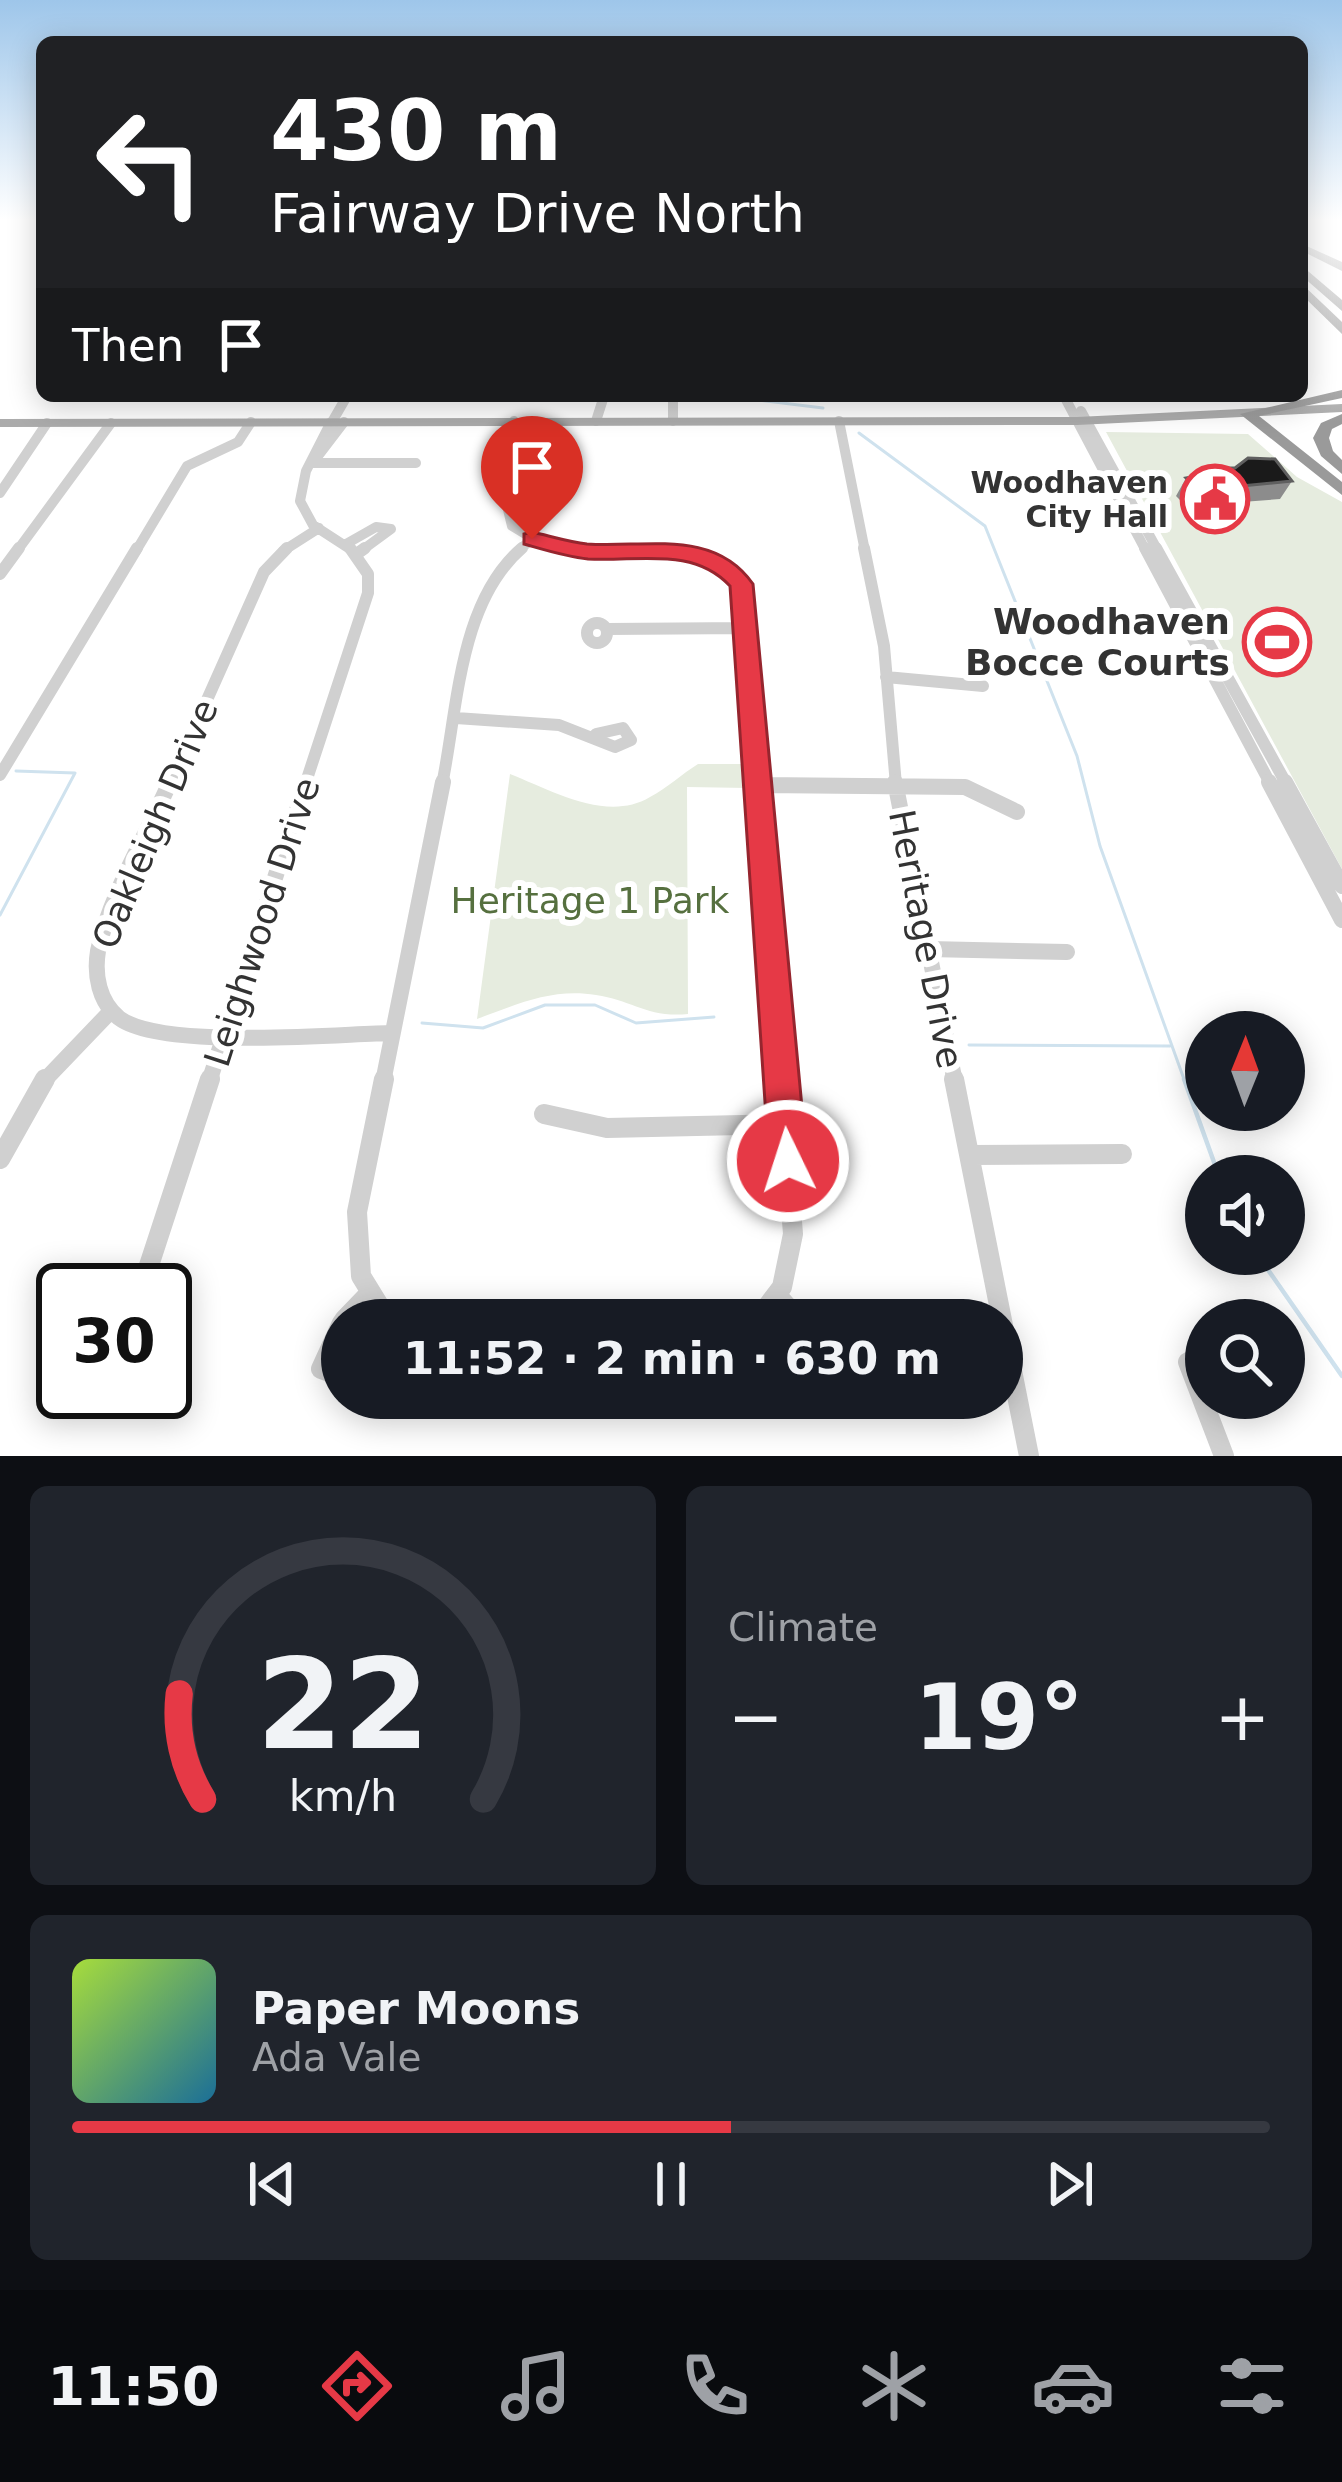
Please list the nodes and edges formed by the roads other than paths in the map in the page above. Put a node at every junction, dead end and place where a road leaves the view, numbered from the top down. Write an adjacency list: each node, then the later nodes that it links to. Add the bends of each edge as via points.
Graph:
1 (1319, 286): 4 (highway)
2 (1308, 291): 5 (highway)
3 (1308, 293): 6 (highway)
4 (1342, 307)
5 (1342, 321)
6 (1342, 330)
7 (1342, 394): 8 (highway)
8 (1308, 401)
9 (345, 402): 23 (street)
10 (603, 402): 18 (street)
11 (673, 402): 19 (street)
12 (1071, 402): 21 (street)
13 (1304, 402): 15 (highway)
14 (1342, 408): 15 (main road)
15 (1246, 414): 21 (main road); 30 (highway)
16 (1342, 418): 29 (highway, via 1321,438)
17 (518, 421): 18 (main road); 23 (main road); 33 (street, via 506,515)
18 (602, 421): 19 (main road)
19 (673, 421): 20 (main road)
20 (839, 421): 21 (main road); 37 (street, Heritage Drive)
21 (1082, 421): 47 (street)
22 (251, 422): 23 (main road); 26 (main road); 42 (street, via 238,442 187,466)
23 (336, 422): 27 (street)
24 (0, 423): 25 (main road)
25 (47, 423): 26 (main road); 31 (street)
26 (111, 423): 34 (street)
27 (315, 459): 28 (street); 32 (street, via 300,501)
28 (416, 463)
29 (1342, 469)
30 (1342, 490)
31 (0, 493)
32 (320, 528): 52 (street, Oakleigh Drive, via 264,572 102,936 96,976); 54 (street, Leighwood Drive, via 352,549 369,574 368,593)
33 (532, 539): 35 (street, via 584,551 683,551 721,562 741,584); 39 (street, via 483,590)
34 (0, 574)
35 (747, 628): 36 (street); 44 (street)
36 (607, 629)
37 (886, 677): 38 (street); 45 (street, Heritage Drive)
38 (983, 686)
39 (456, 718): 40 (street, via 514,717); 53 (street)
40 (596, 734)
41 (0, 740): 42 (street)
42 (21, 741): 43 (street)
43 (0, 776)
44 (759, 785): 45 (street); 56 (street)
45 (896, 785): 46 (street, via 965,787); 50 (street, Heritage Drive)
46 (1017, 812)
47 (1302, 829): 48 (street); 49 (street)
48 (1342, 886)
49 (1342, 920)
50 (928, 949): 51 (street); 58 (street, Heritage Drive)
51 (1067, 952)
52 (111, 1011): 54 (street, via 149,1032); 59 (street, via 44,1080)
53 (392, 1033): 54 (street); 61 (street, via 356,1227)
54 (226, 1034): 60 (street, Leighwood Drive)
55 (544, 1114): 56 (street, via 607,1128)
56 (785, 1124): 64 (street, via 793,1234)
57 (1122, 1154): 58 (street)
58 (970, 1155): 66 (street, Heritage Drive)
59 (0, 1159)
60 (150, 1263)
61 (369, 1294): 62 (street); 63 (street)
62 (364, 1299)
63 (373, 1299)
64 (770, 1299)
65 (1210, 1419): 67 (street)
66 (1029, 1456)
67 (1224, 1456)

